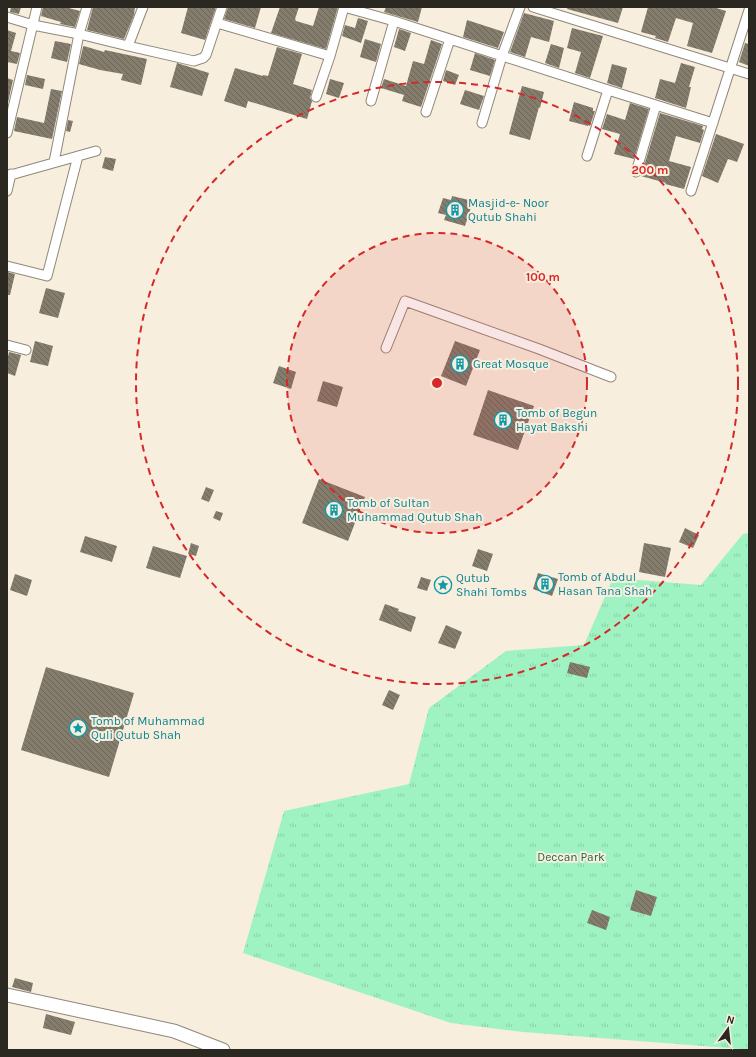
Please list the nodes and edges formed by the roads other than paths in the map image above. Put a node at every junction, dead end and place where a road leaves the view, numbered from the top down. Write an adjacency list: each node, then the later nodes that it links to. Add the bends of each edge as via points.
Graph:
1 (37, 7): 13 (street)
2 (87, 7): 14 (street)
3 (143, 7): 16 (street)
4 (222, 7): 12 (street)
5 (344, 7): 11 (street); 17 (street)
6 (520, 7): 18 (street)
7 (533, 7): 19 (street)
8 (744, 7): 9 (street)
9 (749, 9): 19 (street)
10 (7, 17): 13 (street)
11 (394, 21): 15 (street); 23 (street)
12 (217, 23): 16 (street, via 206,55 199,60); 17 (street)
13 (33, 25): 14 (street); 28 (street)
14 (79, 34): 16 (street); 32 (street)
15 (450, 40): 18 (street); 25 (street)
16 (128, 46)
17 (330, 56): 22 (street)
18 (502, 56): 21 (street); 27 (street)
19 (730, 69): 20 (street); 26 (street)
20 (749, 74)
21 (608, 90): 24 (street); 31 (street)
22 (316, 97)
23 (370, 101)
24 (656, 105): 26 (street); 33 (street)
25 (426, 112)
26 (713, 122): 36 (street)
27 (482, 123)
28 (7, 134)
29 (96, 151): 30 (street)
30 (78, 156): 32 (street); 37 (street, via 47,276)
31 (587, 156)
32 (54, 162): 34 (street)
33 (636, 172)
34 (9, 175): 35 (street)
35 (7, 191)
36 (691, 191)
37 (7, 266)
38 (7, 345): 40 (street)
39 (386, 348): 41 (street, via 405,302)
40 (26, 350)
41 (611, 377)
42 (7, 995): 43 (street, via 174,1031)
43 (223, 1050)

